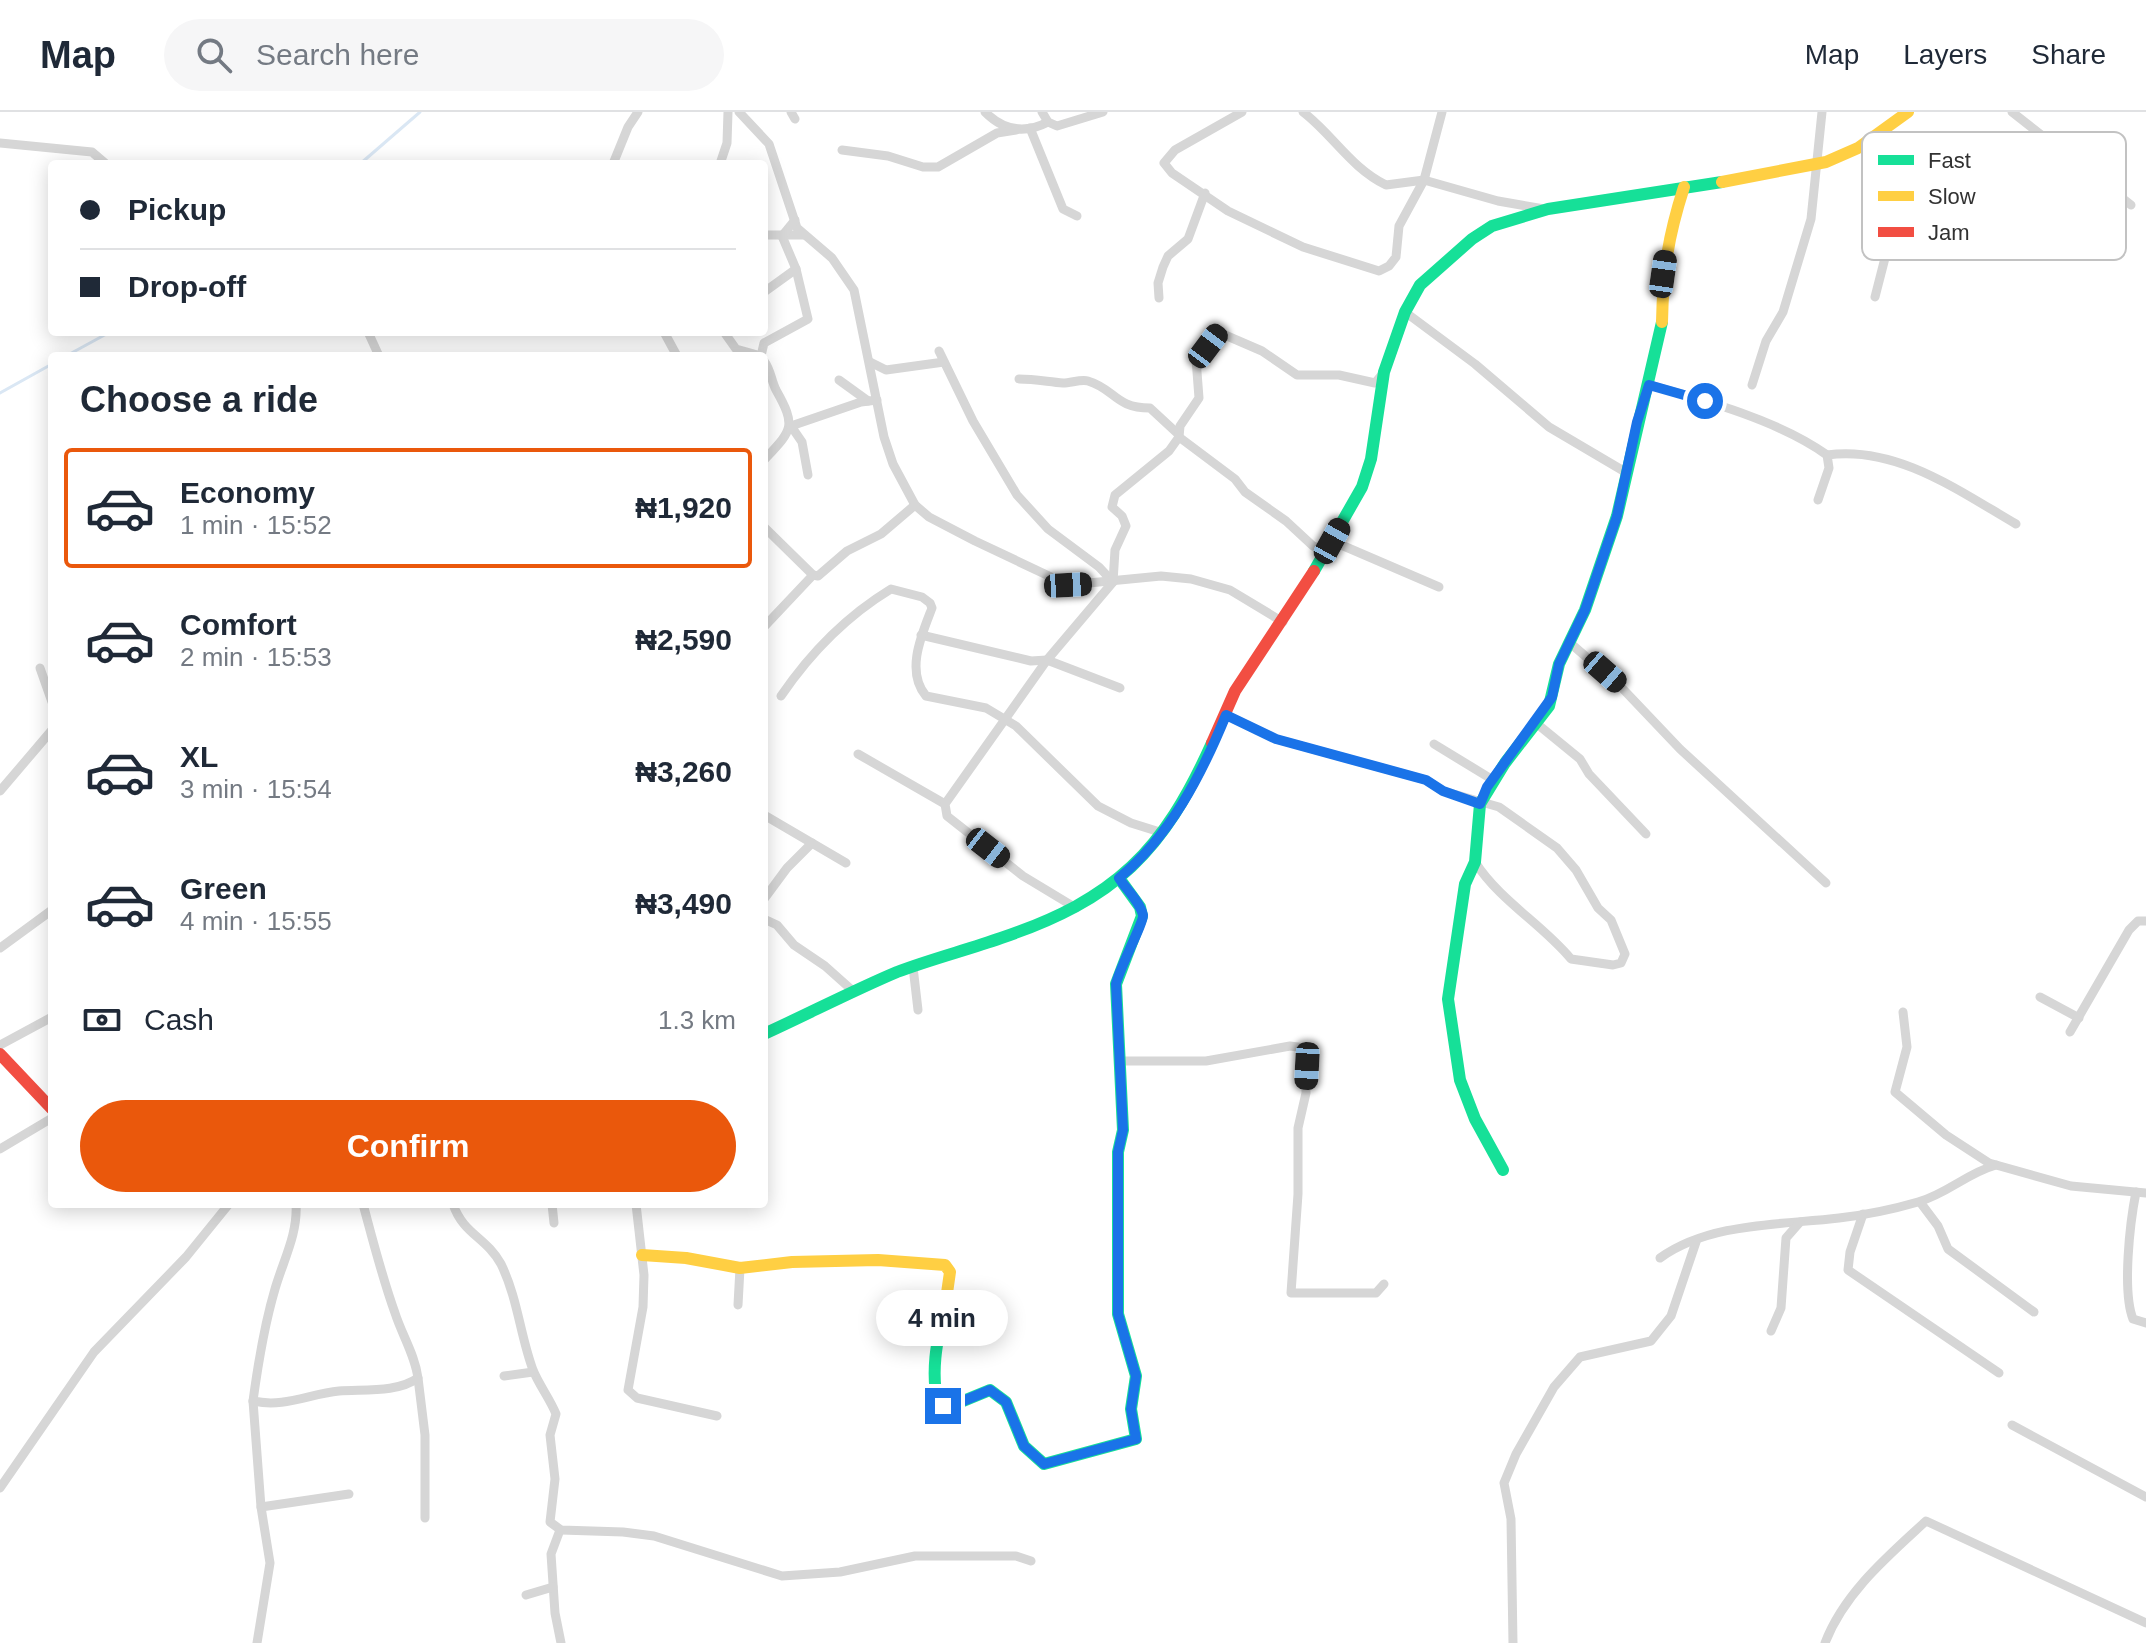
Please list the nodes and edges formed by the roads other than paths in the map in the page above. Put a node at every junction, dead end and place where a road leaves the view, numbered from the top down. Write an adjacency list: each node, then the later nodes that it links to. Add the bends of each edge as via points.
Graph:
1 (638, 112): 22 (street)
2 (728, 112): 23 (street)
3 (739, 112): 32 (street, via 769,144)
4 (985, 112): 15 (street)
5 (1042, 112): 13 (street)
6 (1103, 112): 13 (street, via 1057,126)
7 (1242, 112): 27 (street, via 1175,150 1164,163)
8 (1303, 112): 25 (street, via 1378,182 1394,186)
9 (1442, 112): 25 (street)
10 (1822, 112): 24 (street)
11 (1908, 112): 16 (street)
12 (2012, 112): 17 (street)
13 (1048, 122): 14 (street)
14 (1030, 128): 15 (street); 31 (street, via 1063,209)
15 (1016, 130): 20 (street, via 997,133 938,167)
16 (1881, 132)
17 (2038, 132)
18 (0, 143): 21 (street, via 92,152)
19 (1862, 144): 24 (street)
20 (842, 150)
21 (101, 160)
22 (615, 160)
23 (721, 160)
24 (1816, 164): 26 (street); 53 (street, via 1811,219 1783,312 1766,341)
25 (1424, 180): 27 (street, via 1399,226 1396,257 1379,271 1303,247 1228,211); 30 (street)
26 (1684, 187): 30 (street); 52 (street, via 1668,238 1662,328)
27 (1205, 193): 40 (street, via 1188,239 1163,267)
28 (2126, 201): 29 (street)
29 (2131, 205)
30 (1548, 209): 41 (street, via 1492,226 1472,239 1420,285)
31 (1077, 216)
32 (795, 220): 34 (street); 35 (street)
33 (768, 235): 35 (street)
34 (803, 235): 35 (street); 46 (street, via 832,258 854,290)
35 (782, 236): 37 (street)
36 (1884, 260): 39 (street)
37 (796, 269): 38 (street); 45 (street, via 808,319 764,343)
38 (768, 289)
39 (1875, 297)
40 (1159, 298)
41 (1405, 312): 49 (street); 59 (street, via 1549,427)
42 (727, 336): 44 (street, via 736,349)
43 (939, 351): 47 (street)
44 (747, 352)
45 (762, 352)
46 (870, 362): 47 (street, via 886,370); 54 (street)
47 (944, 362): 67 (street, via 1017,495 1048,529)
48 (768, 369): 55 (street)
49 (1384, 372): 56 (street, via 1375,383 1339,375 1297,375 1262,351 1218,332 1196,359 1199,398); 65 (street, via 1371,459 1362,487)
50 (1019, 379): 56 (street, via 1087,380 1123,404 1150,408)
51 (839, 380): 54 (street)
52 (1649, 385): 57 (street, via 1726,408 1807,441); 59 (street)
53 (1752, 385)
54 (872, 401): 55 (street); 62 (street, via 893,464)
55 (791, 426): 58 (street); 60 (street, via 802,442)
56 (1178, 435): 65 (street, via 1313,546); 67 (street, via 1169,451 1115,495 1112,507 1126,526 1115,550)
57 (1827, 455): 61 (street, via 1829,468); 63 (street, via 1852,451 1927,472)
58 (768, 456)
59 (1627, 473): 72 (street, via 1602,564)
60 (808, 475)
61 (1818, 500)
62 (915, 505): 66 (street, via 881,534); 67 (street, via 929,517 1068,585)
63 (2016, 524)
64 (768, 531): 66 (street)
65 (1329, 546): 68 (street); 69 (street)
66 (813, 575): 70 (street)
67 (1113, 582): 69 (street, via 1161,576 1220,585); 73 (street)
68 (1439, 587)
69 (1283, 622): 78 (street, via 1235,691)
70 (768, 623)
71 (921, 635): 73 (street, via 1031,661); 77 (street, via 930,603 891,589 859,609 808,657); 79 (street, via 917,655 926,696 986,708)
72 (1569, 642): 80 (street, via 1549,706); 95 (street)
73 (1047, 660): 75 (street); 79 (street)
74 (40, 668): 76 (street)
75 (1120, 688)
76 (48, 691)
77 (781, 696)
78 (1226, 715): 87 (street, via 1276,739 1426,780); 89 (street, via 1189,794)
79 (1006, 720): 86 (street); 89 (street, via 1098,806)
80 (1536, 723): 84 (street); 90 (street, via 1580,759)
81 (48, 735): 85 (street)
82 (1434, 744): 84 (street)
83 (858, 754): 86 (street)
84 (1493, 780): 87 (street)
85 (0, 791)
86 (945, 804): 97 (street, via 947,816 1023,876)
87 (1480, 804): 92 (street); 92 (street, via 1499,807 1557,848 1611,920 1625,954 1621,963 1571,959)
88 (768, 817): 91 (street)
89 (1163, 833): 94 (street)
90 (1646, 834)
91 (812, 843): 93 (street); 96 (street)
92 (1475, 862): 118 (street, via 1465,884 1448,999 1460,1080)
93 (846, 863)
94 (1119, 878): 97 (street); 113 (street, via 1144,920 1116,984)
95 (1826, 883)
96 (768, 894)
97 (1076, 908): 102 (street)
98 (48, 913): 101 (street)
99 (768, 921): 103 (street)
100 (2146, 921): 107 (street, via 2129,930)
101 (0, 948)
102 (913, 967): 103 (street); 105 (street)
103 (853, 991): 109 (street)
104 (2040, 997): 107 (street)
105 (918, 1010)
106 (1903, 1012): 117 (street, via 1907,1047 1897,1095 1946,1135)
107 (2079, 1018): 110 (street)
108 (48, 1019): 111 (street)
109 (768, 1032)
110 (2070, 1032)
111 (0, 1045)
112 (0, 1054): 114 (street)
113 (1120, 1061): 133 (street, via 1118,1314 1136,1376 1131,1409 1136,1439 1044,1464 1024,1446 1006,1402 990,1390 951,1406 938,1404 936,1345 949,1278 945,1265 878,1260); 134 (street, via 1206,1061 1305,1048 1291,1293 1376,1293)
114 (48, 1105)
115 (48, 1120): 116 (street)
116 (0, 1149)
117 (1996, 1165): 119 (street, via 2071,1186); 120 (street)
118 (1503, 1170)
119 (2141, 1192): 137 (street, via 2128,1243 2129,1308 2133,1319)
120 (1920, 1202): 127 (street); 136 (street, via 1948,1249)
121 (226, 1208): 146 (street, via 94,1352)
122 (296, 1208): 143 (street)
123 (364, 1208): 142 (street)
124 (454, 1208): 139 (street, via 469,1233 486,1241 500,1263 515,1295)
125 (552, 1208): 129 (street)
126 (636, 1208): 131 (street)
127 (1863, 1214): 128 (street); 140 (street, via 1848,1270)
128 (1800, 1222): 130 (street, via 1737,1227); 138 (street, via 1786,1238 1781,1308)
129 (554, 1223)
130 (1696, 1242): 132 (street); 158 (street, via 1671,1316 1651,1341 1580,1357 1554,1387 1516,1454 1504,1483 1511,1519)
131 (642, 1255): 133 (street); 144 (street, via 642,1325 628,1390 637,1398)
132 (1660, 1258)
133 (740, 1268): 135 (street)
134 (1384, 1284)
135 (738, 1305)
136 (2034, 1312)
137 (2146, 1323)
138 (1771, 1331)
139 (533, 1372): 141 (street); 151 (street, via 556,1414 550,1435 555,1479 550,1522)
140 (1999, 1373)
141 (504, 1376)
142 (418, 1378): 143 (street, via 394,1387 337,1391 294,1402); 150 (street, via 425,1435)
143 (253, 1401): 149 (street)
144 (717, 1416)
145 (2012, 1425): 148 (street)
146 (0, 1488)
147 (349, 1494): 149 (street)
148 (2146, 1497)
149 (261, 1507): 156 (street, via 270,1563)
150 (425, 1518)
151 (560, 1530): 152 (street, via 654,1536 782,1576 840,1572 915,1556 1016,1556); 153 (street, via 551,1554)
152 (1031, 1561)
153 (553, 1587): 154 (street); 157 (street)
154 (526, 1595)
155 (2146, 1623): 159 (street, via 1926,1521 1874,1568 1831,1626)
156 (257, 1643)
157 (561, 1643)
158 (1513, 1643)
159 (1825, 1643)

